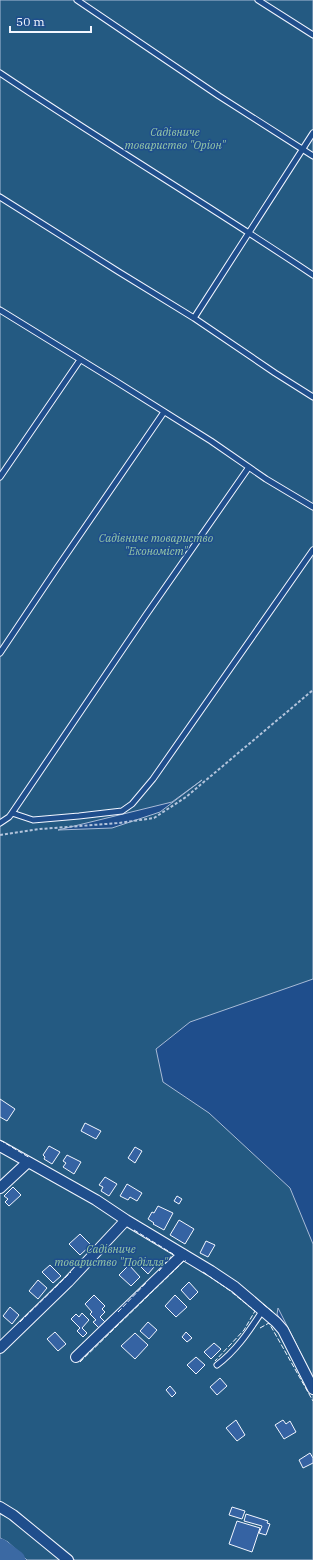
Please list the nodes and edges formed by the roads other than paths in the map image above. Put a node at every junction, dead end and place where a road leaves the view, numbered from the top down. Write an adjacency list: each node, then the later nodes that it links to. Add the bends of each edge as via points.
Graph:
1 (77, 0): 6 (lane)
2 (258, 0): 3 (lane)
3 (313, 35)
4 (0, 73): 9 (lane)
5 (313, 133): 6 (lane)
6 (303, 148): 7 (lane); 9 (lane)
7 (313, 156)
8 (0, 197): 12 (lane)
9 (248, 232): 10 (lane); 12 (lane)
10 (313, 275)
11 (0, 310): 13 (lane)
12 (194, 318): 14 (lane)
13 (80, 360): 15 (lane); 17 (lane)
14 (313, 397)
15 (164, 412): 16 (lane); 20 (lane)
16 (249, 467): 18 (lane); 21 (lane)
17 (0, 477)
18 (313, 507)
19 (313, 550): 21 (lane, via 153,779 132,804 122,811 34,820)
20 (0, 653)
21 (12, 813): 22 (lane)
22 (0, 823)
23 (0, 1146): 24 (street)
24 (28, 1162): 25 (street); 26 (street)
25 (0, 1188)
26 (126, 1220): 27 (street); 29 (street, via 68,1282)
27 (183, 1254): 28 (street, via 235,1287); 30 (street)
28 (262, 1310): 31 (lane, via 243,1340); 32 (street, via 283,1330)
29 (0, 1348)
30 (76, 1357)
31 (217, 1365)
32 (313, 1389)
33 (0, 1507): 34 (street)
34 (68, 1560)

